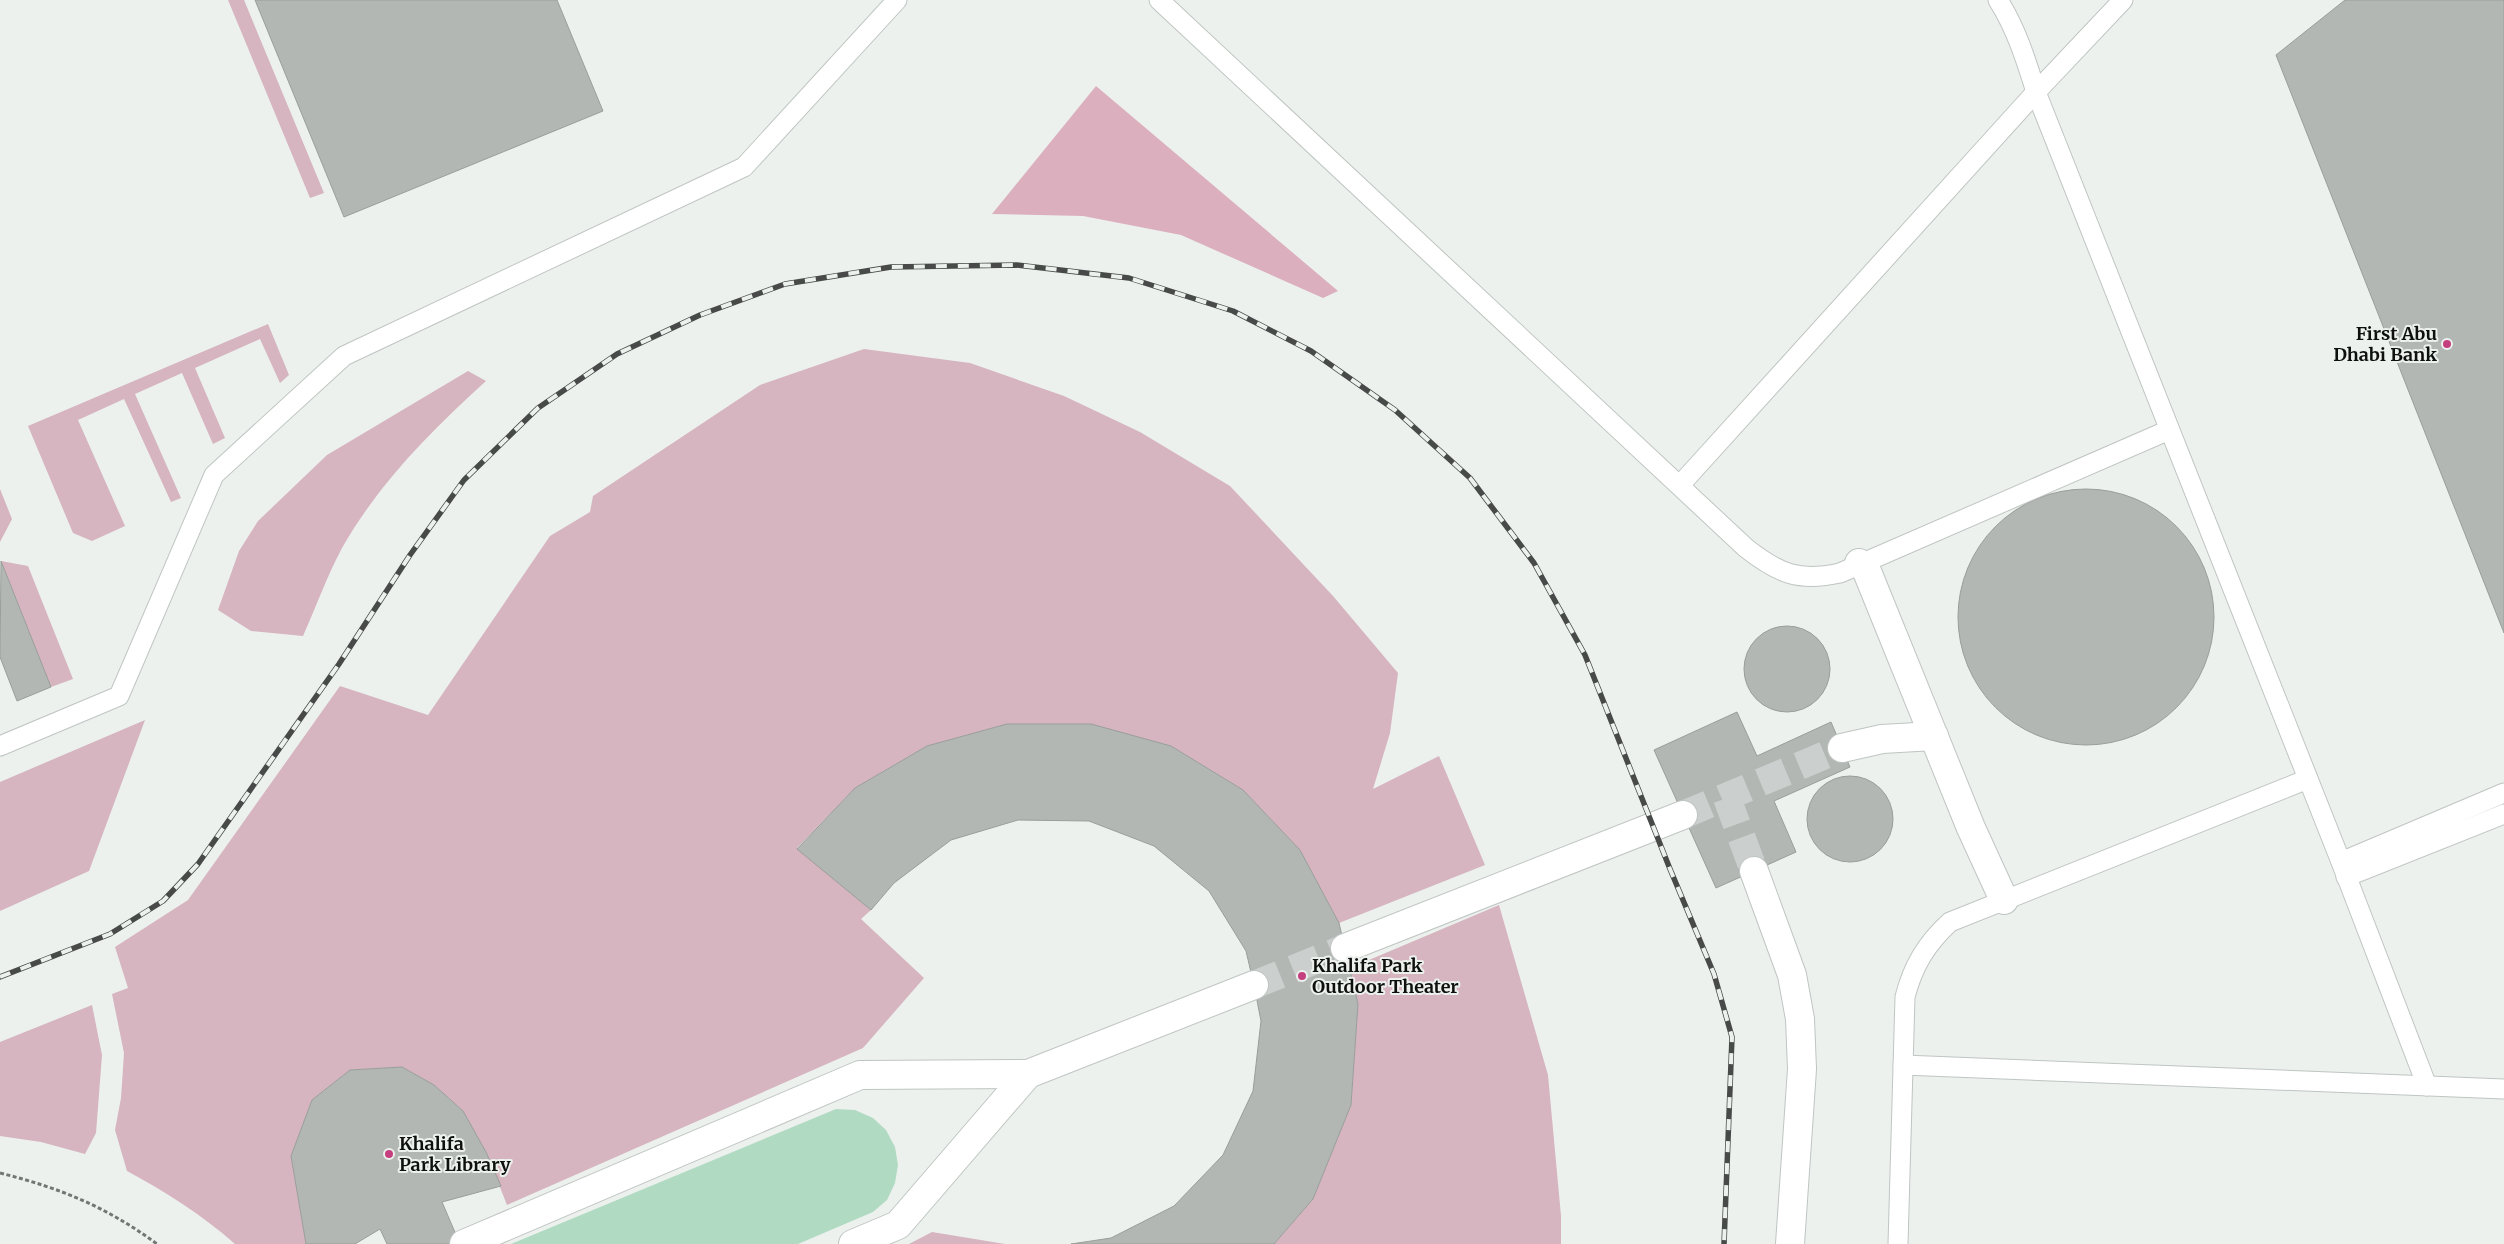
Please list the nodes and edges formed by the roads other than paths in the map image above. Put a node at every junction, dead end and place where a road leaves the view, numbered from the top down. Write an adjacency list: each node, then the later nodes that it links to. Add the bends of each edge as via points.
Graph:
1 (897, 0): 10 (lane, via 744,167 344,356 214,474 119,696)
2 (1159, 0): 7 (lane)
3 (1998, 0): 5 (lane, via 2015,31)
4 (2123, 0): 5 (lane)
5 (2036, 92): 6 (lane); 7 (lane)
6 (2169, 430): 8 (lane); 12 (lane)
7 (1680, 486): 8 (lane, via 1746,548 1779,570 1798,577 1820,577)
8 (1859, 563): 9 (street, via 1866,568)
9 (1934, 736): 11 (street, via 1882,739); 18 (street)
10 (0, 746)
11 (1842, 748)
12 (2308, 779): 16 (lane); 18 (lane)
13 (2504, 793): 16 (lane)
14 (2504, 814): 16 (lane)
15 (1683, 815): 19 (street)
16 (2344, 870): 23 (lane)
17 (1754, 871): 27 (street, via 1792,975 1800,1020 1802,1069)
18 (2004, 900): 21 (lane, via 1950,922 1920,955 1905,997)
19 (1345, 948)
20 (1254, 985): 22 (street)
21 (1904, 1066): 23 (lane); 28 (lane)
22 (1028, 1074): 25 (street, via 860,1075); 26 (street, via 898,1225)
23 (2427, 1086): 24 (lane)
24 (2504, 1089)
25 (464, 1244)
26 (853, 1244)
27 (1790, 1244)
28 (1898, 1244)

